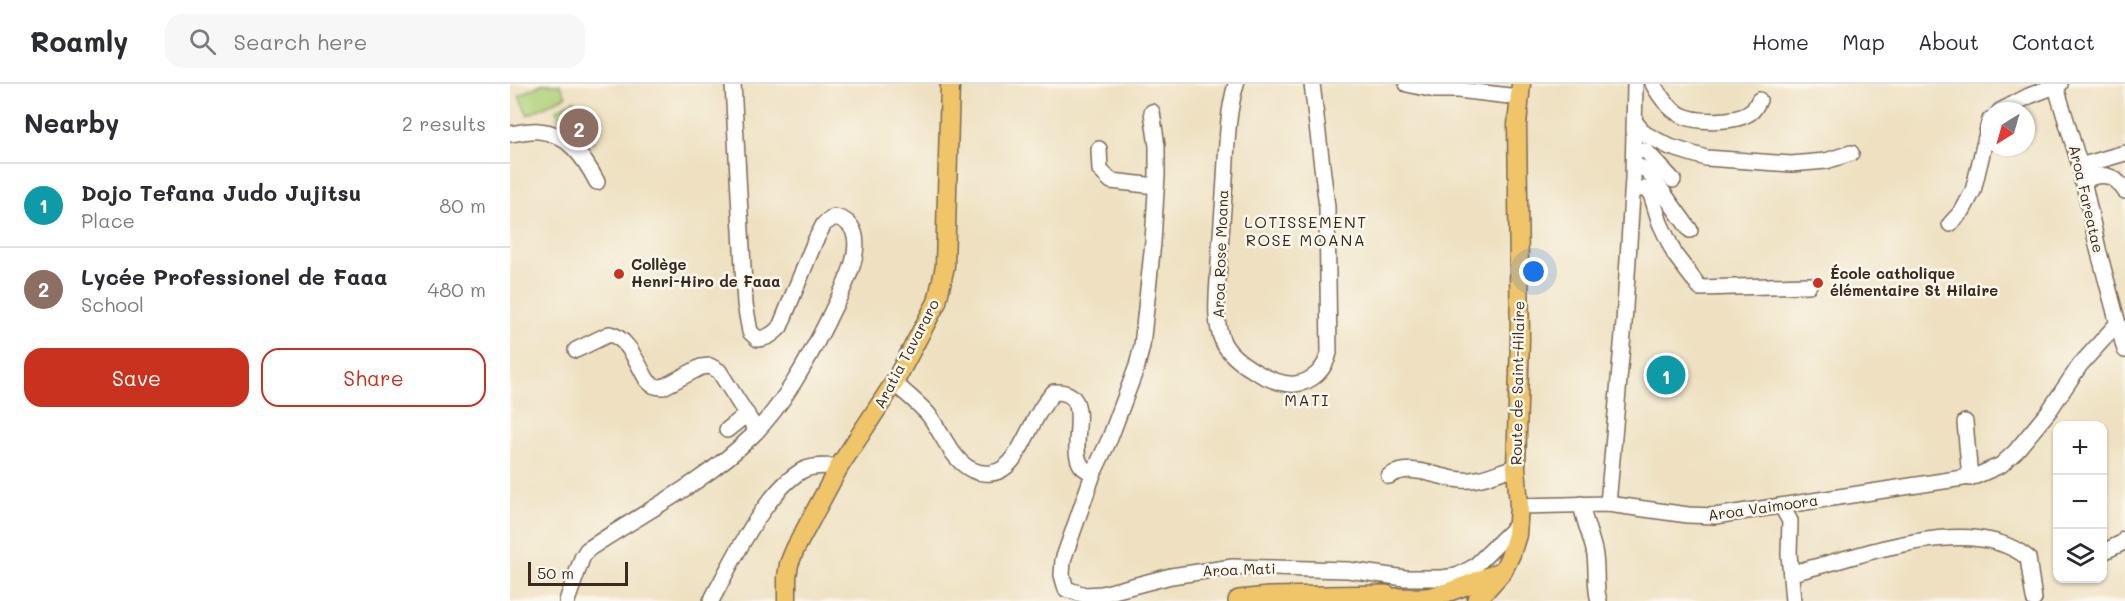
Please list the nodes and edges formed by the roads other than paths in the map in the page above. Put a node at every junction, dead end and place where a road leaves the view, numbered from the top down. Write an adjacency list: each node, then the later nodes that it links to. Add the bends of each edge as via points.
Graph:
1 (733, 84): 36 (street, via 745,303 751,334 764,338 780,327 824,224 834,217 845,221 858,240 852,267 804,364)
2 (951, 84): 32 (main road, Aratia Tavararo, via 942,285)
3 (1236, 84): 4 (street, Aroa Rose Moana, via 1226,147 1218,327 1223,342 1239,360 1269,378 1294,384 1315,376 1327,363 1329,353 1327,207)
4 (1312, 84)
5 (1407, 84): 9 (street, via 1435,90)
6 (1635, 84): 13 (street)
7 (1653, 84): 10 (street, via 1664,103 1696,121 1742,116 1752,112)
8 (2057, 84): 11 (street); 20 (street, Aroa Fareatae)
9 (1520, 91): 38 (main road, Route de Saint-Hilaire, via 1516,148 1520,339)
10 (1759, 100)
11 (2017, 102)
12 (1152, 112): 23 (street, Aroa Mati, via 1157,146)
13 (1635, 122): 16 (street, via 1645,134 1670,147 1706,158 1791,164 1826,161); 19 (street)
14 (510, 134): 22 (street, via 539,131 562,139 578,151)
15 (1099, 149): 23 (street, via 1100,170 1111,181)
16 (1851, 153)
17 (2125, 153): 20 (street)
18 (1981, 156): 26 (street, via 1973,191)
19 (1634, 157): 21 (street, via 1646,151); 24 (street); 27 (street)
20 (2081, 173): 25 (street, via 2117,179); 29 (street, Aroa Fareatae)
21 (1674, 180)
22 (597, 182)
23 (1156, 186): 39 (street, Aroa Mati, via 1142,346 1110,438)
24 (1633, 189): 28 (street, via 1646,189 1651,194 1675,255 1700,288); 43 (street)
25 (2125, 191)
26 (1950, 224)
27 (1690, 230)
28 (1809, 285)
29 (2117, 324): 31 (street, Aroa Fareatae); 41 (street, Aroa Vaimoora, via 2080,364 2015,452 2001,465)
30 (576, 350): 33 (street, via 614,334 625,344 647,380 658,387 710,366 719,371)
31 (2125, 350)
32 (894, 383): 37 (main road, Aratia Tavararo); 39 (street, via 929,416 962,463 984,473 995,473 1013,459 1054,392 1071,395 1078,416 1078,458 1082,467)
33 (747, 414): 35 (street); 36 (street)
34 (1965, 422): 41 (street)
35 (727, 430)
36 (757, 431): 53 (street, via 701,478 587,550)
37 (839, 466): 54 (street, via 804,470 786,485 745,538); 55 (main road, Aratia Tavararo, via 789,564)
38 (1516, 467): 40 (street, via 1462,480 1411,470 1399,470); 44 (main road, Route de Saint-Hilaire)
39 (1093, 474): 46 (street, Aroa Mati, via 1063,560 1062,575 1066,589 1085,595 1233,567 1348,570 1405,578 1457,576 1474,567)
40 (1389, 476)
41 (1970, 478): 45 (street, Aroa Vaimoora)
42 (1581, 504): 43 (street, Aroa Vaimoora); 44 (street, Aroa Vaimoora); 58 (street, via 1594,550)
43 (1608, 504): 45 (street, Aroa Vaimoora, via 1699,517)
44 (1519, 506): 46 (main road, Route de Saint-Hilaire)
45 (1782, 507): 50 (street, via 1790,521)
46 (1517, 525): 49 (main road, Route de Saint-Hilaire)
47 (2125, 539): 48 (street)
48 (2107, 550)
49 (1503, 571): 51 (main road, via 1434,596); 57 (main road, Route de Saint-Hilaire)
50 (1791, 573): 52 (street, via 1925,539 1973,539 2007,546 2028,558); 59 (street)
51 (1379, 599): 56 (highway)
52 (2034, 599)
53 (567, 601)
54 (711, 601)
55 (787, 601)
56 (1239, 601)
57 (1476, 601)
58 (1599, 601)
59 (1793, 601)

